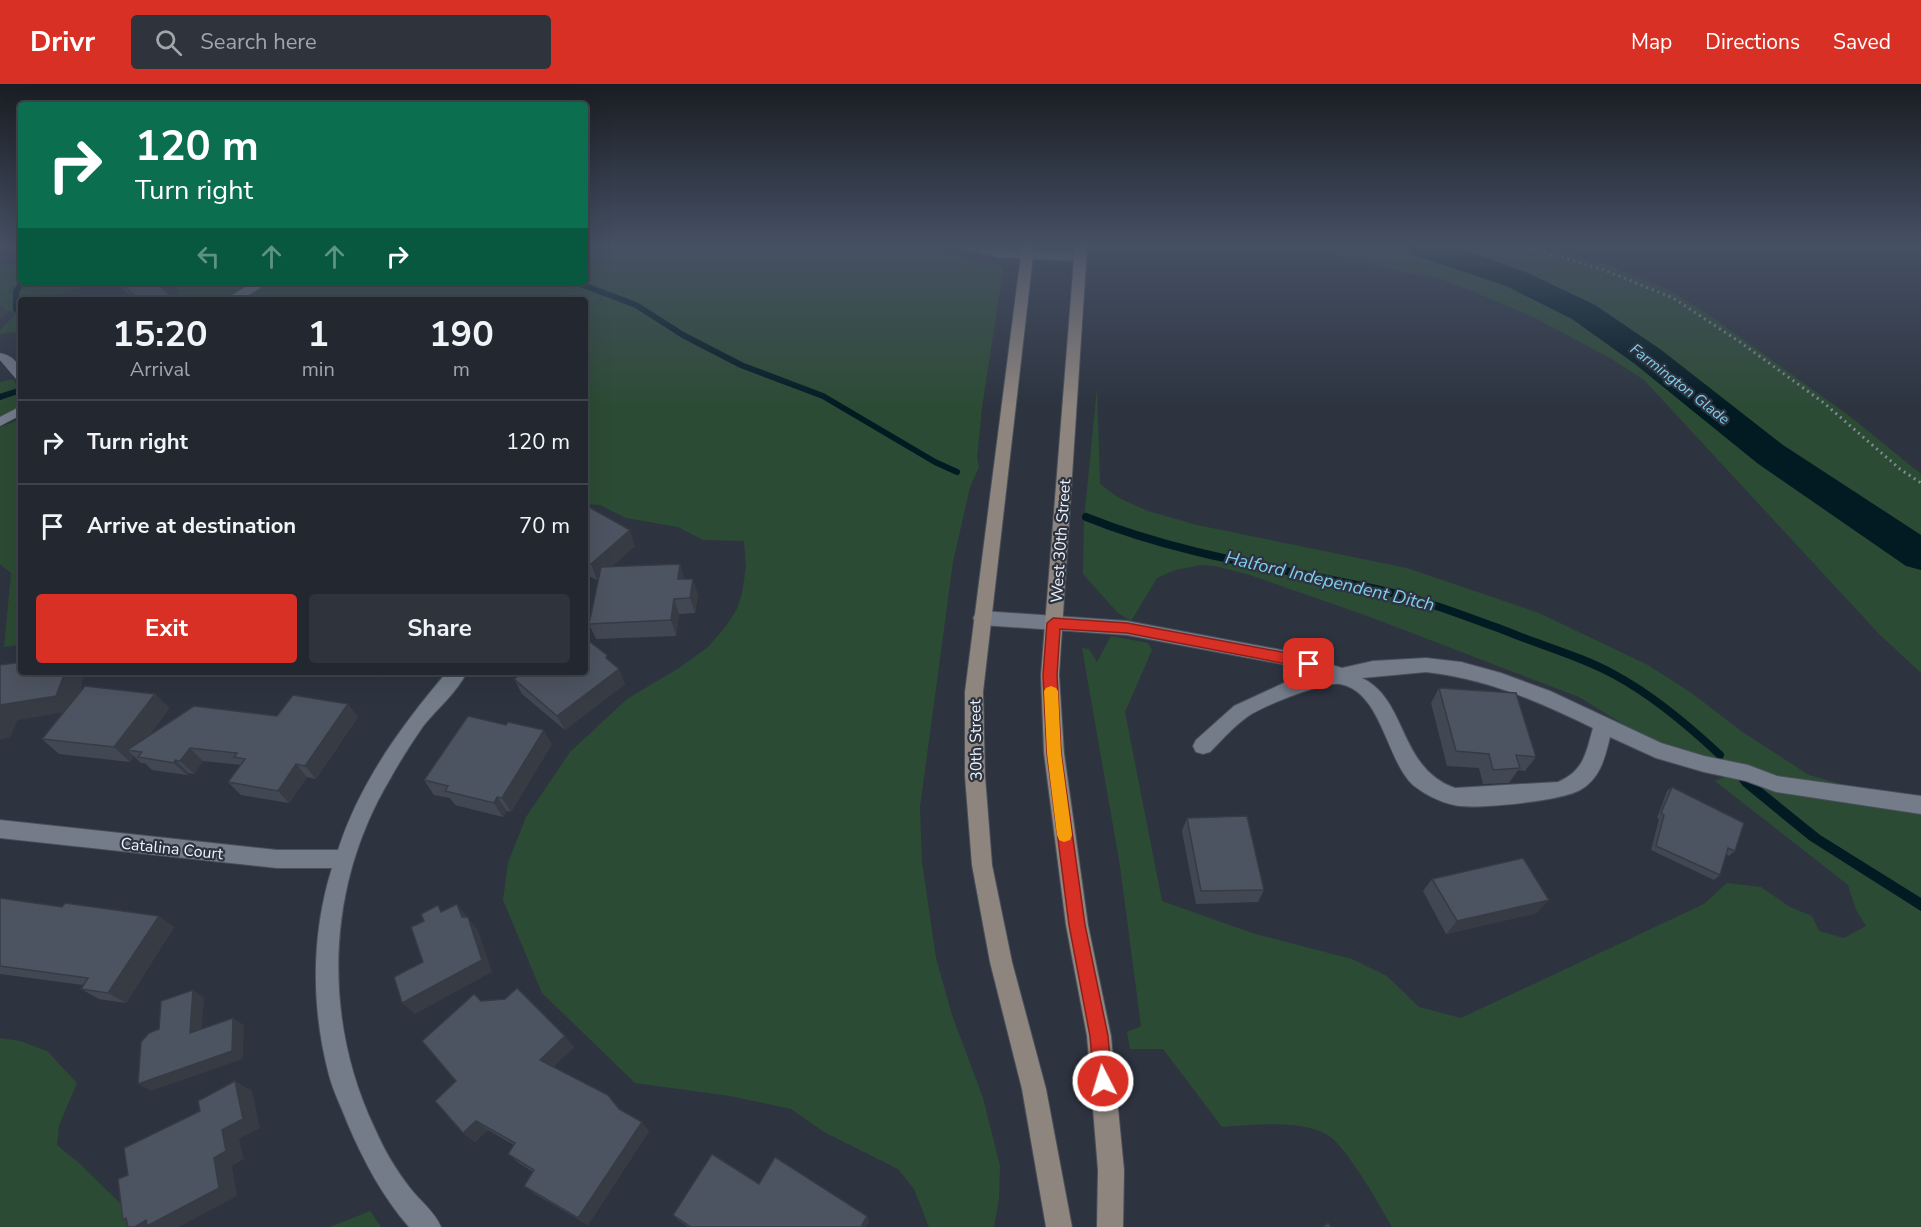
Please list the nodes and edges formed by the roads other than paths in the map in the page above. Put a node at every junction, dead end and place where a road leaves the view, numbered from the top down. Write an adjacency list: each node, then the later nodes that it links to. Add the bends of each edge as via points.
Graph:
1 (1022, 300): 7 (main road, 30th Street)
2 (1077, 300): 8 (main road, West 30th Street)
3 (0, 356): 4 (lane, via 7,358)
4 (18, 373)
5 (18, 412): 6 (lane)
6 (0, 422)
7 (982, 618): 8 (street); 17 (main road, 30th Street, via 974,692 982,865 1001,962 1034,1089)
8 (1053, 623): 10 (street, via 1127,628 1287,658); 18 (main road, West 30th Street, via 1050,675 1054,753 1077,925 1099,1036 1111,1170)
9 (455, 675): 15 (street, via 412,726 384,768)
10 (1341, 676): 11 (street, via 1397,666 1461,669 1543,696); 11 (street, via 1362,687 1381,706 1419,778 1455,797 1526,794 1574,784 1593,765); 12 (street, via 1293,687 1241,711)
11 (1603, 726): 13 (street, via 1656,750 1776,784)
12 (1203, 746)
13 (1921, 805)
14 (0, 829): 15 (street, Catalina Court, via 277,859)
15 (345, 859): 16 (street, via 326,952 331,1047 342,1086 371,1150 397,1192)
16 (428, 1227)
17 (1059, 1227)
18 (1110, 1227)

